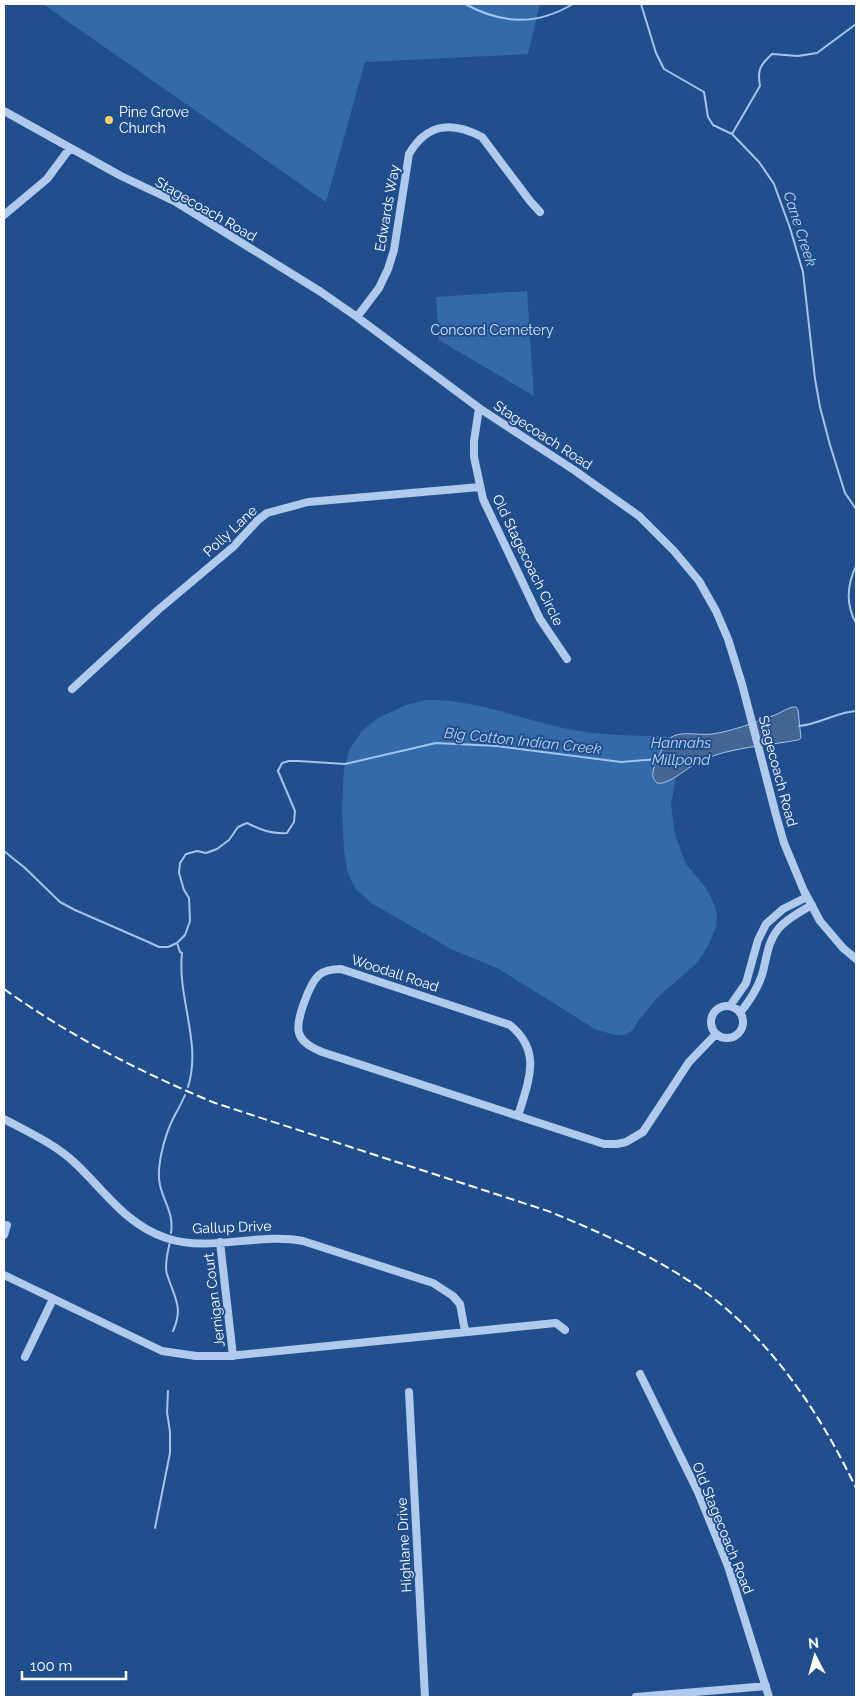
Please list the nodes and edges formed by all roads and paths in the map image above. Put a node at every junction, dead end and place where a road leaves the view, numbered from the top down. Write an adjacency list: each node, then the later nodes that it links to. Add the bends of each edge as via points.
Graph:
1 (4, 111): 2 (street, Stagecoach Road)
2 (70, 148): 4 (street, via 47,179); 5 (street, Stagecoach Road, via 176,202)
3 (540, 212): 5 (street, Edwards Way, via 482,137 457,127 434,130 415,144 409,154 388,269 379,288)
4 (4, 215)
5 (357, 317): 6 (street, Stagecoach Road)
6 (479, 408): 7 (street, Old Stagecoach Circle, via 474,457); 10 (street, Stagecoach Road, via 639,516 699,581 716,610 734,658 784,843)
7 (480, 487): 8 (street, Old Stagecoach Circle, via 540,619); 9 (street, Polly Lane, via 308,502 267,513)
8 (567, 659)
9 (72, 689)
10 (807, 897): 11 (street, Stagecoach Road); 13 (street, via 783,909 766,924 746,983)
11 (812, 906): 12 (street, Stagecoach Road, via 820,921); 14 (street, via 785,922 774,936 768,945 758,986)
12 (856, 959)
13 (730, 1006): 14 (street); 15 (street, via 713,1014 711,1025)
14 (740, 1013): 15 (street, via 743,1024 737,1034 726,1038)
15 (716, 1034): 16 (street, Woodall Road, via 688,1064 647,1129 630,1141 604,1144)
16 (518, 1116): 16 (street, Woodall Road, via 309,1046 300,1034 298,1023 315,979 327,971 341,969 510,1025 527,1045 532,1066)
17 (4, 1119): 20 (street, Gallup Drive, via 75,1162 120,1210 140,1225 167,1238 199,1243)
18 (7, 1226): 19 (street)
19 (4, 1234)
20 (220, 1242): 24 (street, Gallup Drive, via 286,1238 433,1283 460,1304); 26 (street, Jernigan Court)
21 (4, 1275): 22 (street)
22 (52, 1299): 25 (street); 26 (street, via 162,1351 196,1356)
23 (565, 1330): 24 (street, via 556,1323)
24 (465, 1331): 26 (street)
25 (24, 1356)
26 (233, 1356)
27 (640, 1374): 29 (street, Old Stagecoach Road, via 695,1485 722,1550)
28 (409, 1392): 30 (street, Highlane Drive)
29 (766, 1686): 31 (street); 32 (street, Old Stagecoach Road)
30 (425, 1697)
31 (636, 1697)
32 (769, 1697)

